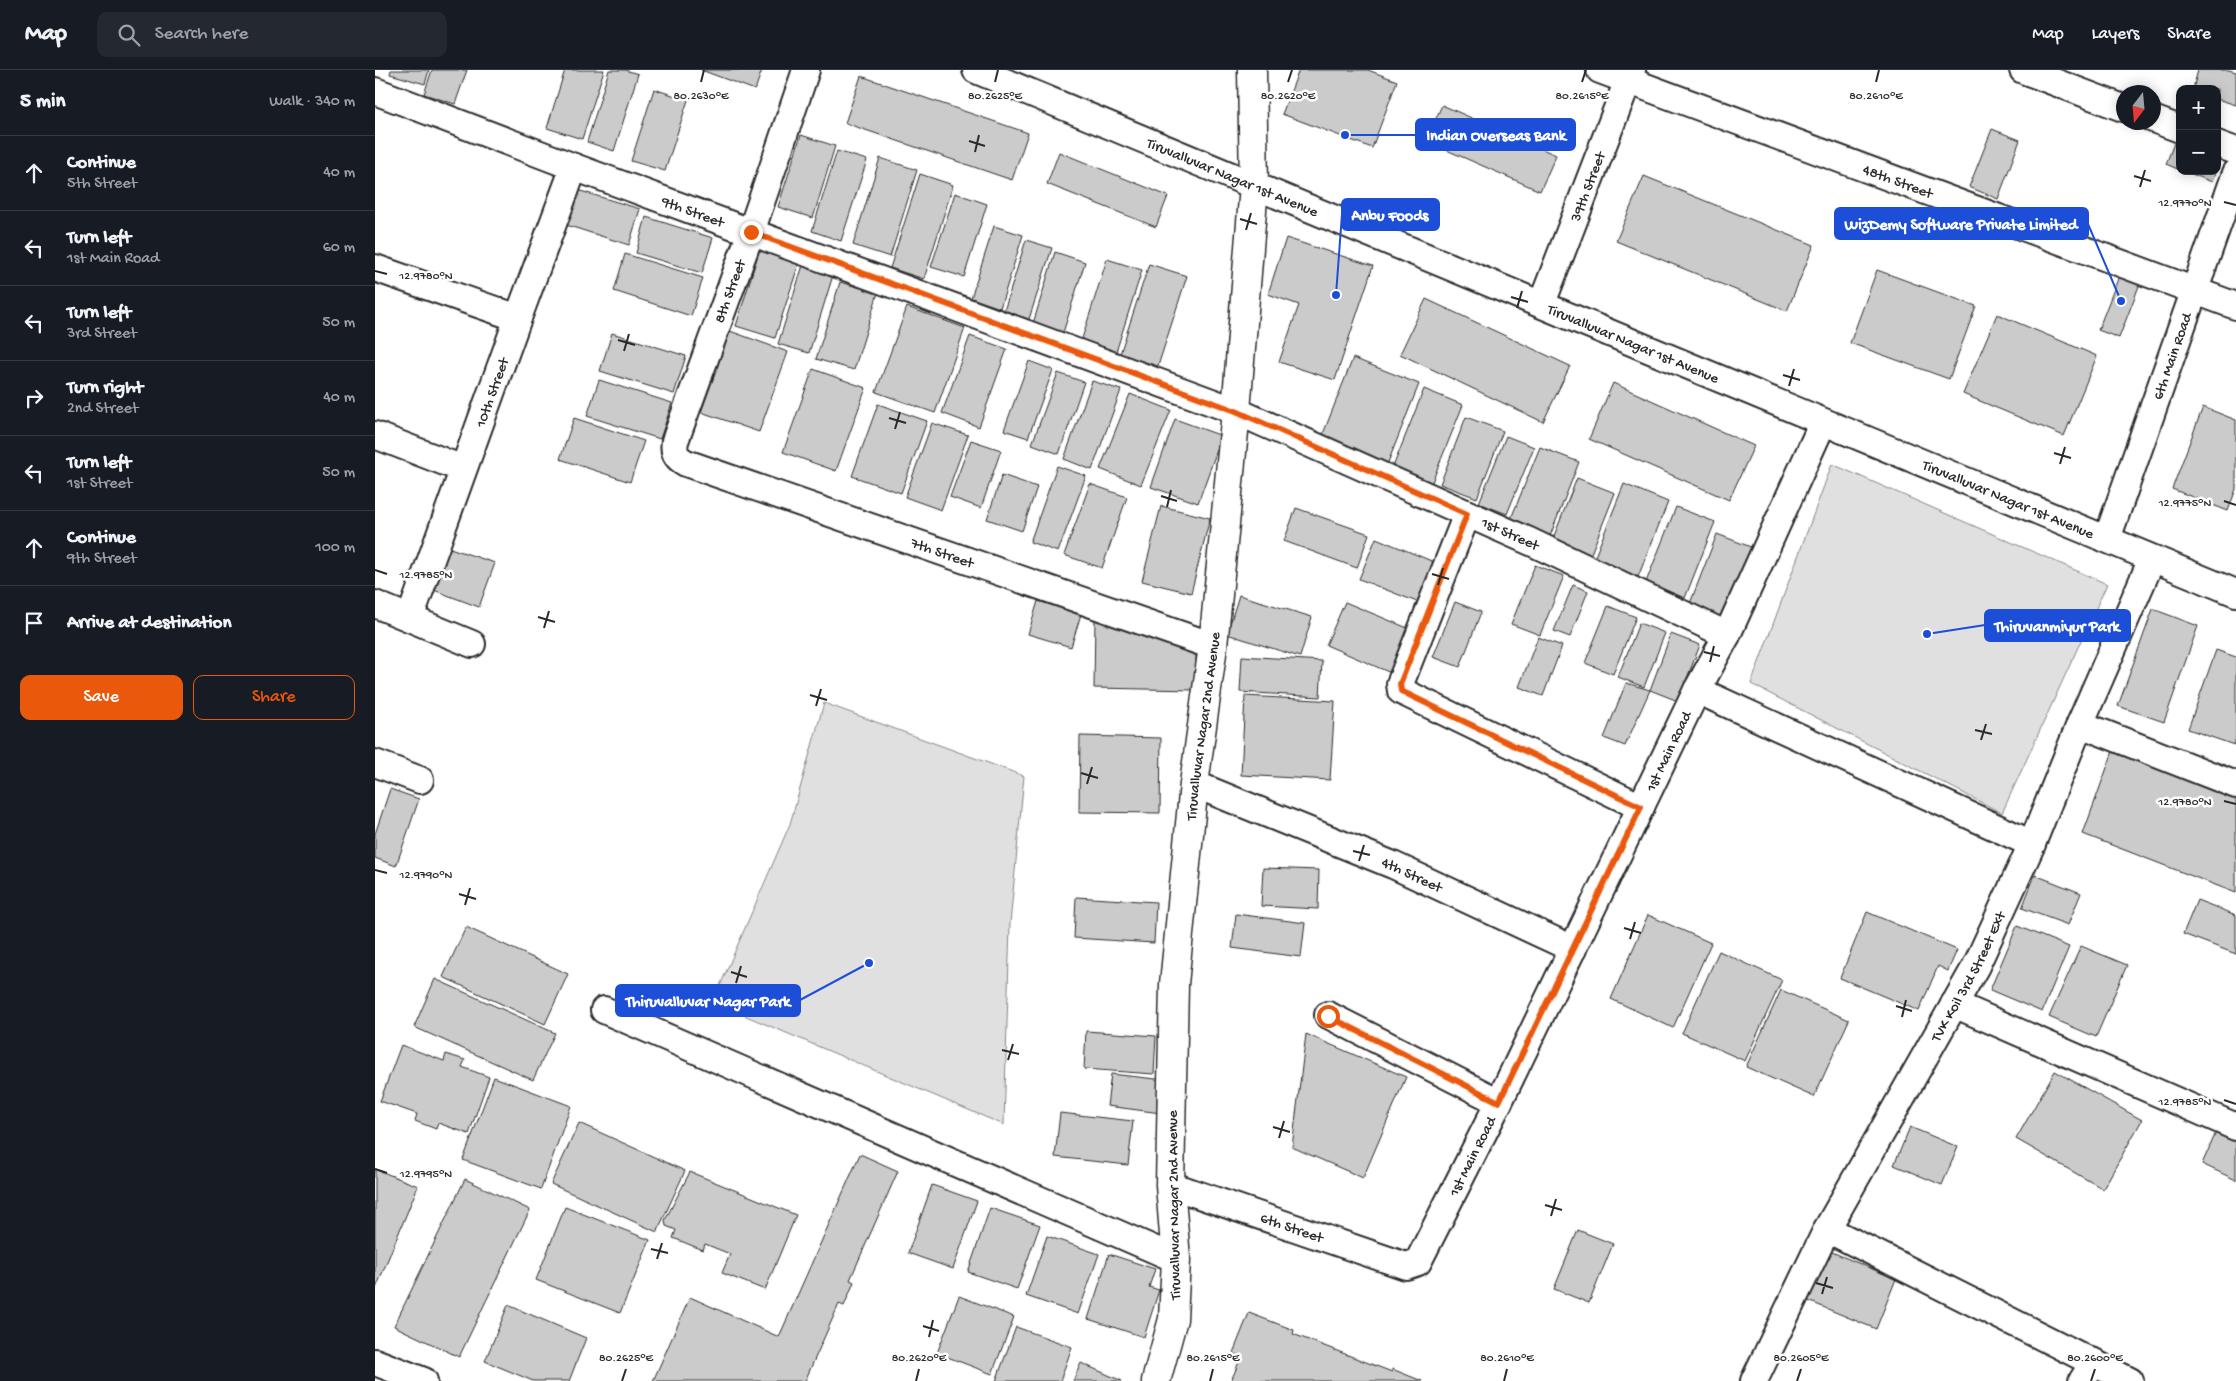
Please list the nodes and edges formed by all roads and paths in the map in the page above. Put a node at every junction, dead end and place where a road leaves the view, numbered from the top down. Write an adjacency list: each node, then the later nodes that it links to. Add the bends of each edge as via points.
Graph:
1 (806, 70): 16 (street, 8th Street)
2 (976, 70): 15 (street, Tiruvalluvar Nagar 1st Avenue)
3 (1252, 70): 15 (street, Tiruvalluvar Nagar 2nd Avenue)
4 (1600, 70): 6 (street, 48th Street)
5 (2023, 70): 8 (street)
6 (1631, 75): 18 (street, 48th Street); 19 (street, 39th Street)
7 (375, 91): 13 (street, 9th Street)
8 (2116, 105)
9 (2161, 122): 10 (street)
10 (2176, 128)
11 (2221, 145): 12 (street)
12 (2236, 151)
13 (574, 167): 16 (street, 9th Street); 21 (street, 10th Street)
14 (2236, 172): 18 (street, 6th Main Road)
15 (1254, 185): 19 (street, Tiruvalluvar Nagar 1st Avenue); 22 (street, Tiruvalluvar Nagar 2nd Avenue)
16 (751, 232): 22 (street, 9th Street); 25 (street, 8th Street, via 675,441)
17 (375, 268): 21 (street)
18 (2195, 290): 20 (street, 48th Street); 28 (street, 6th Main Road)
19 (1542, 303): 23 (street, Tiruvalluvar Nagar 1st Avenue)
20 (2236, 306)
21 (518, 318): 26 (street, 10th Street)
22 (1236, 411): 27 (street, 1st Street); 35 (street, Tiruvalluvar Nagar 2nd Avenue)
23 (1823, 422): 28 (street, Tiruvalluvar Nagar 1st Avenue); 33 (street, 1st Main Road)
24 (375, 435): 26 (street)
25 (676, 455): 35 (street, 7th Street, via 695,467)
26 (463, 469): 32 (street, 10th Street)
27 (1467, 514): 33 (street, 1st Street); 42 (street, via 1400,684 1401,691)
28 (2107, 539): 29 (street, Tiruvalluvar Nagar 1st Avenue)
29 (2152, 559): 30 (street, Tiruvalluvar Nagar 1st Avenue); 37 (street, TVK Koil 3rd Street Ext)
30 (2236, 593)
31 (375, 604): 32 (street)
32 (410, 618): 34 (street)
33 (1727, 635): 36 (street, 1st Main Road)
34 (472, 644)
35 (1213, 646): 40 (street, Tiruvalluvar Nagar 2nd Avenue)
36 (1697, 690): 42 (street, 1st Main Road); 43 (street)
37 (2080, 724): 41 (street); 43 (street, TVK Koil 3rd Street Ext)
38 (375, 763): 39 (street)
39 (420, 780)
40 (1193, 784): 44 (street, 4th Street, via 1393,865); 50 (street, Tiruvalluvar Nagar 2nd Avenue, via 1174,984)
41 (2236, 785)
42 (1641, 807): 44 (street, 1st Main Road)
43 (2032, 844): 45 (street, TVK Koil 3rd Street Ext)
44 (1573, 949): 48 (street, 1st Main Road)
45 (1954, 1004): 49 (street); 51 (street, TVK Koil 3rd Street Ext)
46 (604, 1010): 52 (street)
47 (1328, 1016): 48 (street)
48 (1499, 1102): 53 (street, 1st Main Road, via 1422,1258)
49 (2236, 1126)
50 (1170, 1185): 52 (street, Tiruvalluvar Nagar 2nd Avenue); 53 (street, 6th Street, via 1406,1266)
51 (1827, 1229): 55 (street); 58 (street, TVK Koil 3rd Street Ext)
52 (1175, 1259): 57 (street, Tiruvalluvar Nagar 2nd Avenue, via 1173,1318)
53 (1415, 1265)
54 (375, 1362): 56 (street)
55 (2088, 1371): 59 (street)
56 (423, 1381)
57 (1156, 1381)
58 (1754, 1381)
59 (2130, 1381)

